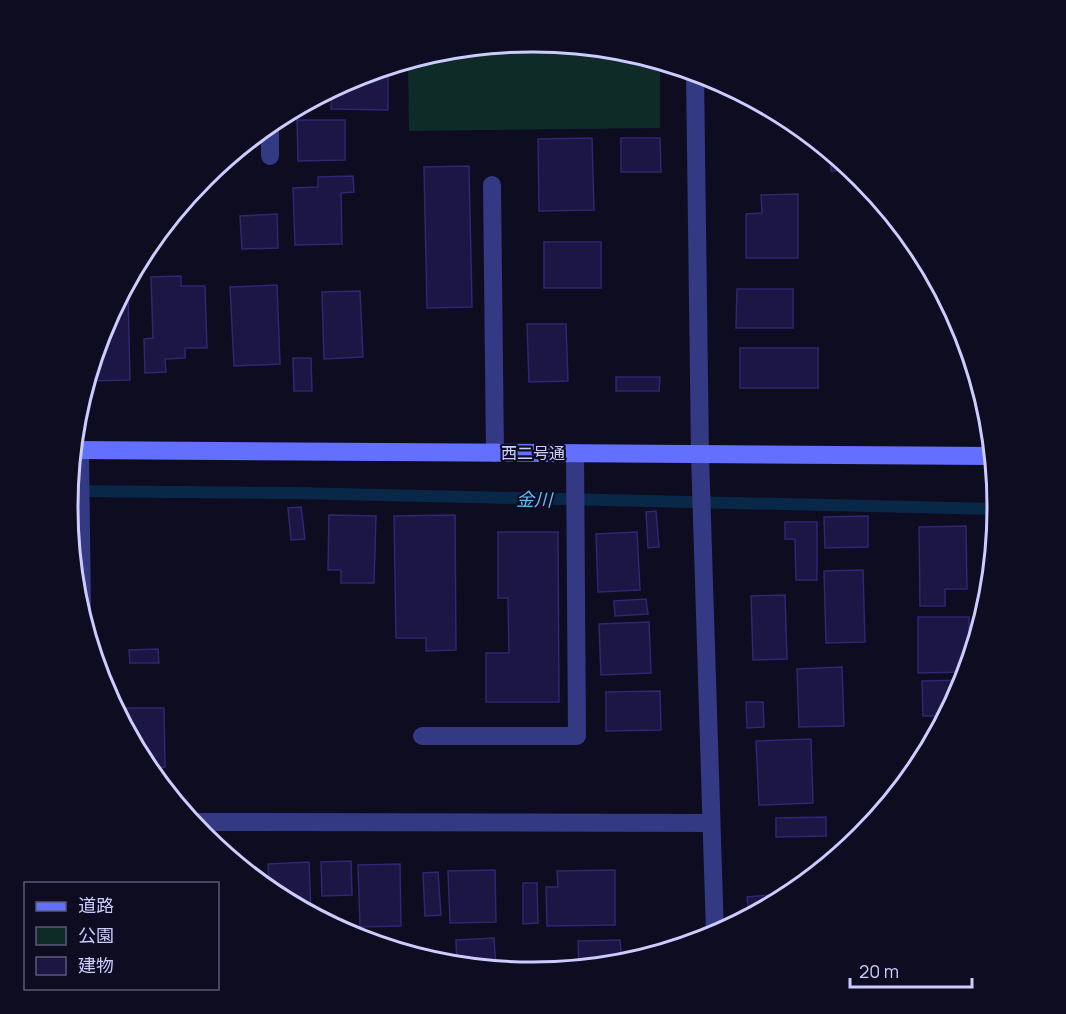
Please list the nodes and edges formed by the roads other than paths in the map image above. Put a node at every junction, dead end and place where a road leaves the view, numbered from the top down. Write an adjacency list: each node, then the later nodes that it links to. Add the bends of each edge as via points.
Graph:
1 (695, 83): 8 (street)
2 (270, 136): 3 (street)
3 (270, 156)
4 (492, 185): 6 (street)
5 (82, 450): 6 (street, 西二号通)
6 (495, 453): 7 (street, 西二号通)
7 (575, 453): 8 (street, 西二号通); 12 (street, via 577,736)
8 (700, 455): 9 (street, 西二号通); 14 (street)
9 (985, 456)
10 (78, 500): 11 (street)
11 (79, 539)
12 (422, 736)
13 (206, 822): 14 (street)
14 (711, 823): 15 (street)
15 (715, 924)

